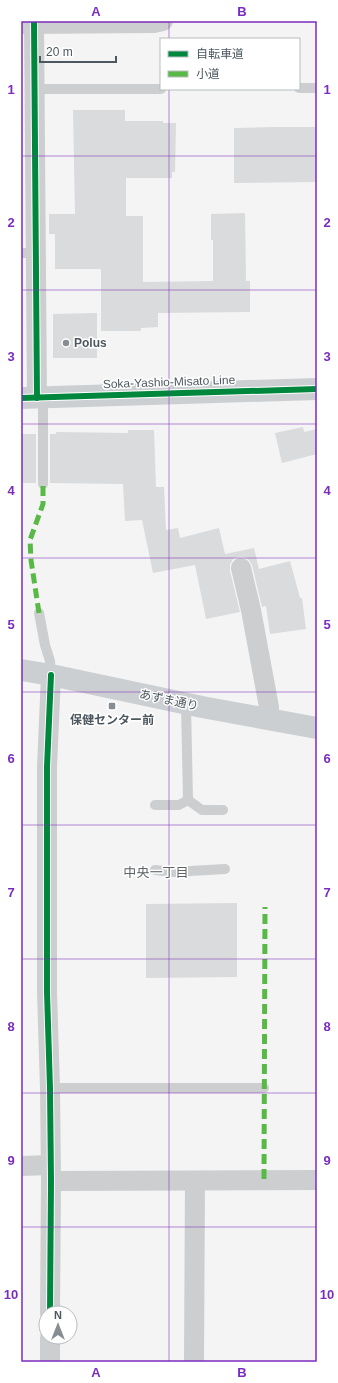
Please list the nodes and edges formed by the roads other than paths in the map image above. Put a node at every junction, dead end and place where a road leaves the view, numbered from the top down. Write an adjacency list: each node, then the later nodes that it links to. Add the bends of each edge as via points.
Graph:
1 (163, 21): 2 (street)
2 (29, 23): 5 (street)
3 (300, 88): 4 (lane)
4 (317, 88)
5 (34, 89): 6 (lane); 7 (street)
6 (160, 89)
7 (28, 253): 9 (street)
8 (317, 389): 9 (street, Soka-Yashio-Misato Line)
9 (34, 398): 10 (lane)
10 (43, 484)
11 (241, 568): 16 (street, via 269,706)
12 (39, 613): 14 (lane)
13 (21, 670): 14 (street, あずま通り)
14 (51, 675): 15 (street, あずま通り); 23 (street, via 47,767 47,992)
15 (186, 704): 16 (street, あずま通り); 18 (lane)
16 (268, 719): 17 (street, あずま通り)
17 (317, 728)
18 (188, 800): 19 (lane, via 179,805); 20 (lane, via 202,810)
19 (155, 805)
20 (223, 810)
21 (225, 869): 22 (lane, via 173,872)
22 (155, 870)
23 (50, 1088): 24 (lane); 26 (street)
24 (264, 1088)
25 (21, 1166): 26 (street)
26 (50, 1173): 28 (street); 29 (street)
27 (317, 1180): 28 (street)
28 (195, 1181): 32 (street)
29 (50, 1305)
30 (50, 1345): 31 (street)
31 (50, 1362)
32 (194, 1362)

